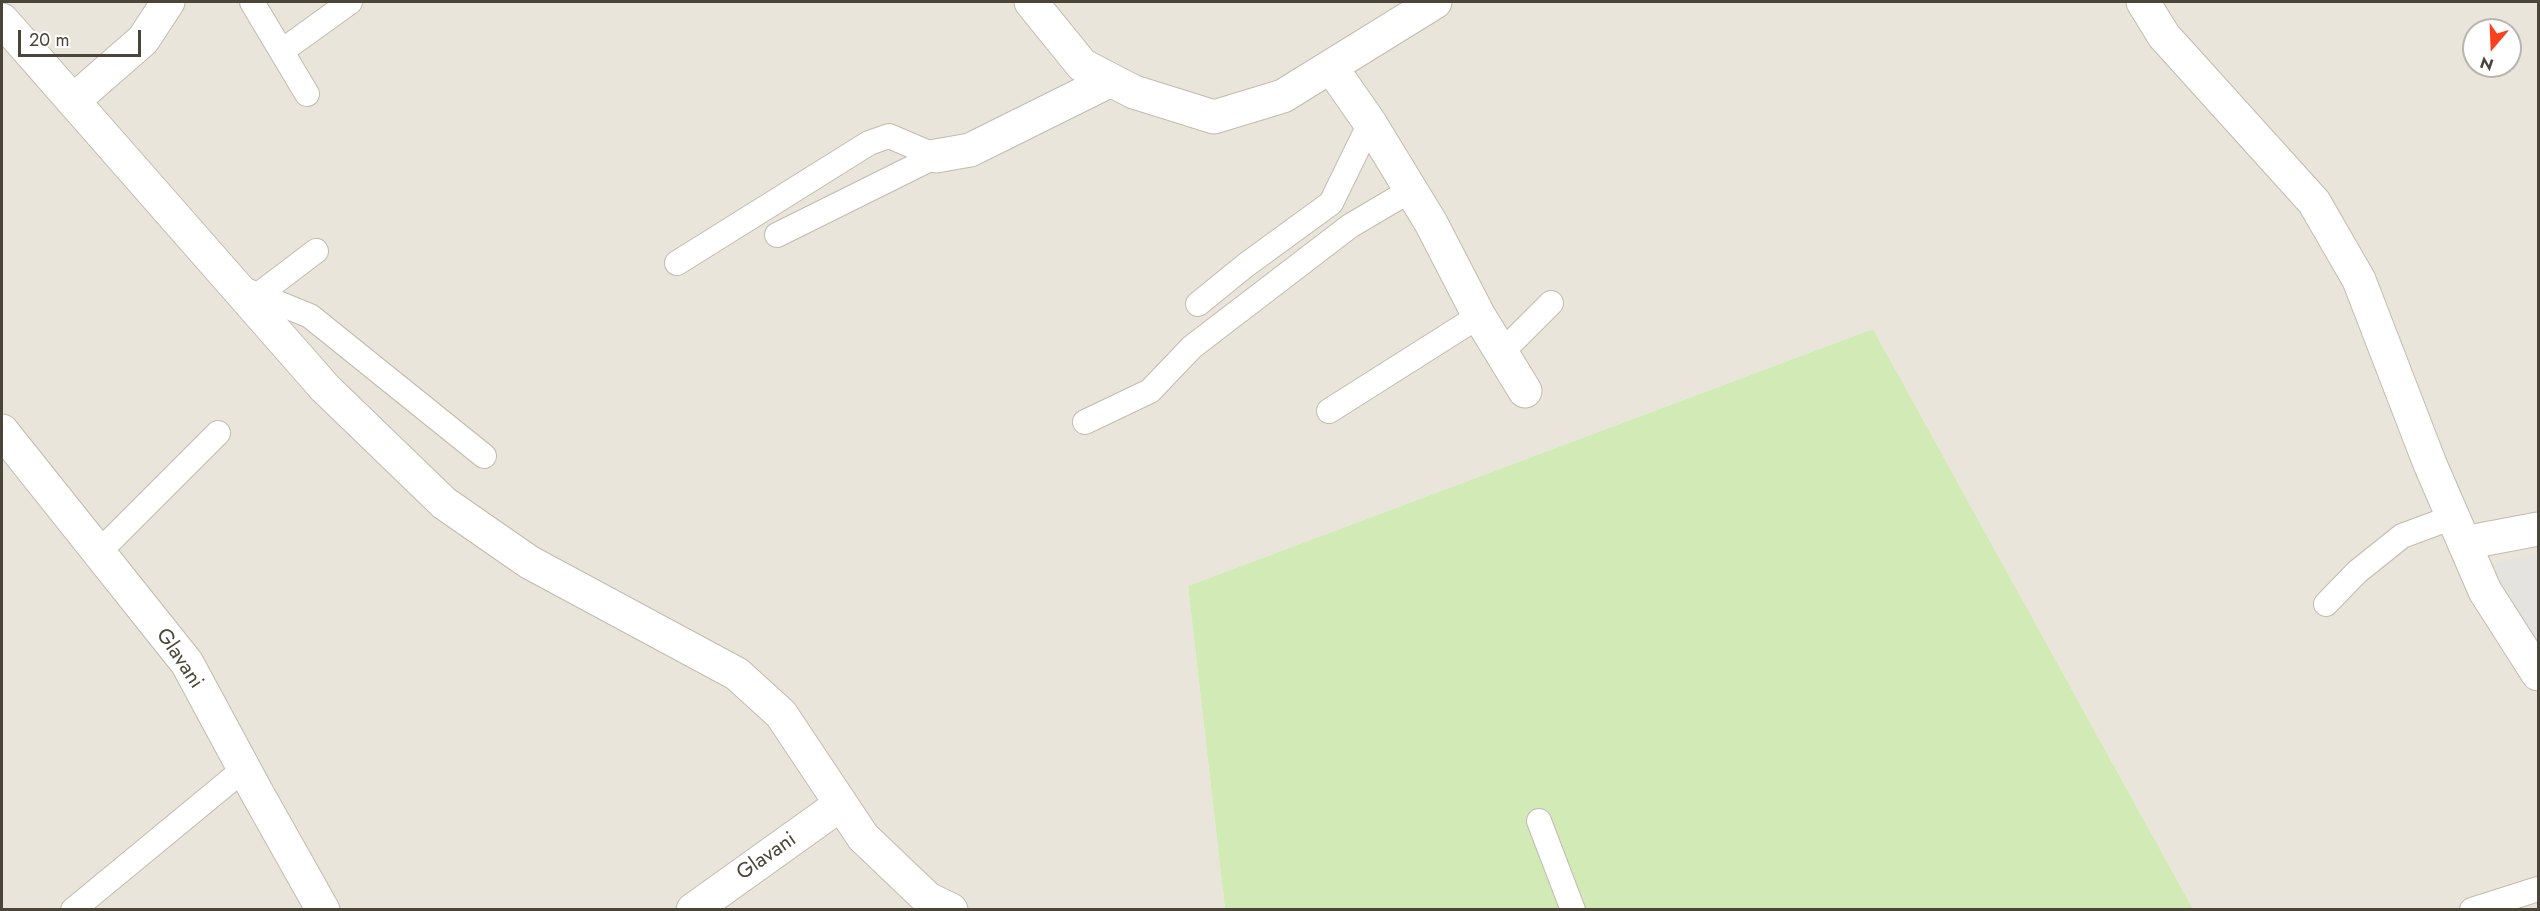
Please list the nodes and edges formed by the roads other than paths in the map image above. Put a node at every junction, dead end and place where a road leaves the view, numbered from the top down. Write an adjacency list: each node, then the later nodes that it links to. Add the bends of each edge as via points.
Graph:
1 (168, 2): 12 (street, via 143,40)
2 (252, 2): 8 (lane)
3 (350, 2): 8 (lane)
4 (1032, 2): 10 (street, via 1082,65)
5 (1435, 2): 9 (street)
6 (2143, 2): 31 (street, via 2164,36 2314,202 2359,280)
7 (2, 20): 12 (street)
8 (282, 51): 11 (lane)
9 (1331, 67): 10 (street, via 1283,96 1214,117 1134,92); 13 (street)
10 (1111, 80): 14 (street, via 970,150)
11 (307, 94)
12 (73, 101): 19 (street)
13 (1370, 123): 15 (street); 21 (lane, via 1331,203)
14 (936, 156): 16 (lane); 18 (lane, via 889,136 869,142)
15 (1410, 190): 22 (street); 26 (lane, via 1341,233 1192,347 1150,391)
16 (777, 236)
17 (316, 251): 19 (lane)
18 (677, 263)
19 (246, 290): 29 (lane, via 310,316); 36 (street, via 325,388 444,503 530,562 737,674 781,714)
20 (1551, 303): 23 (lane)
21 (1198, 304)
22 (1479, 316): 23 (street); 25 (lane)
23 (1501, 353): 24 (street)
24 (1525, 391)
25 (1329, 411)
26 (1085, 422)
27 (2, 431): 32 (street, Glavani)
28 (218, 433): 32 (lane)
29 (484, 456)
30 (2538, 529): 31 (street)
31 (2458, 530): 33 (lane, via 2403,536 2357,572); 34 (street, via 2484,591)
32 (99, 552): 35 (street, Glavani, via 187,663)
33 (2326, 604)
34 (2538, 674)
35 (244, 769): 39 (lane); 40 (street, Glavani)
36 (841, 804): 41 (street, Glavani); 42 (street, via 862,837 928,898)
37 (1539, 821): 43 (lane)
38 (2538, 889): 44 (lane)
39 (73, 909)
40 (323, 909)
41 (693, 909)
42 (951, 909)
43 (1573, 909)
44 (2472, 909)

